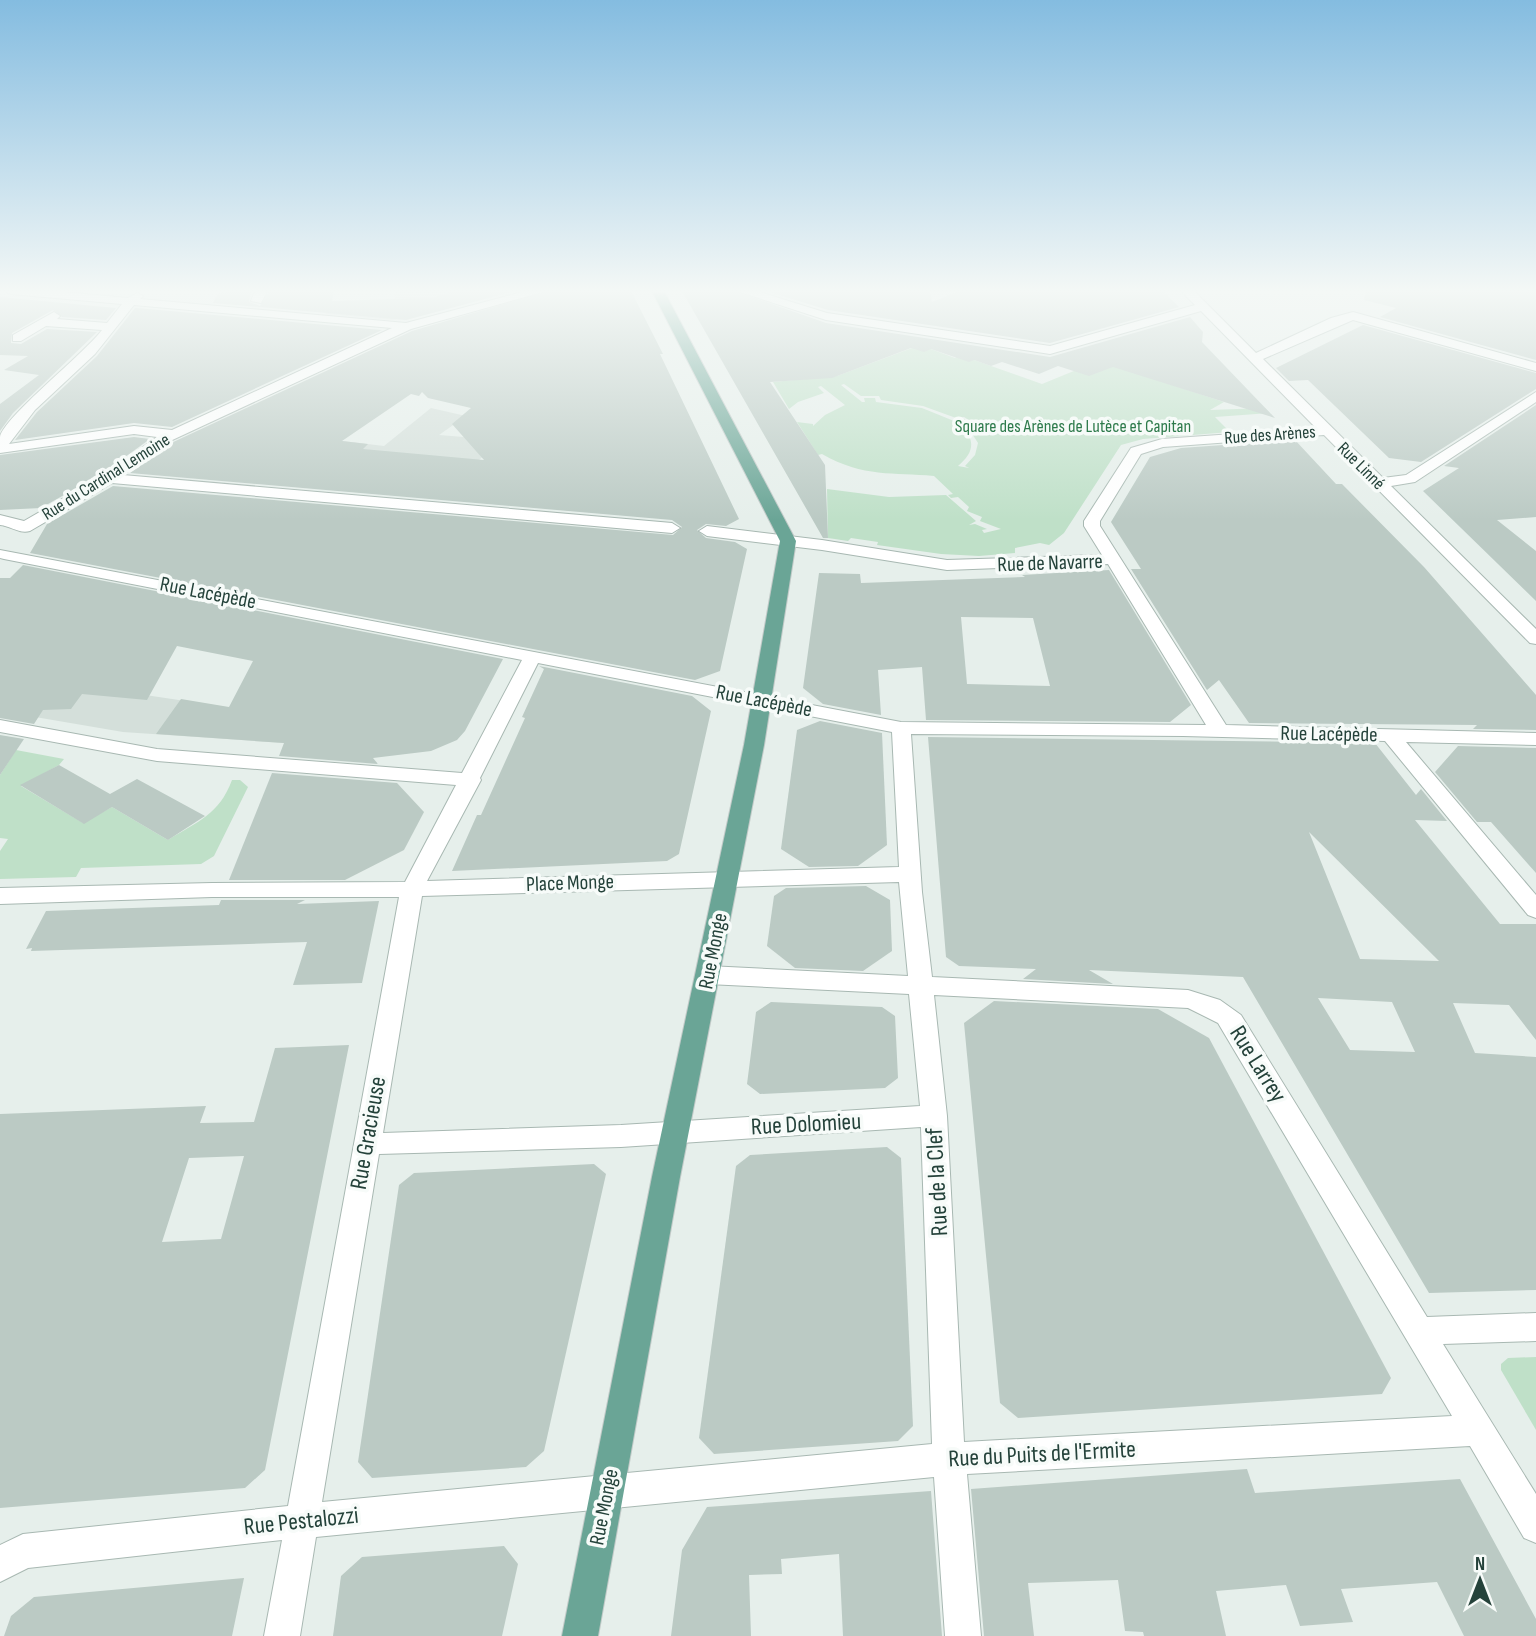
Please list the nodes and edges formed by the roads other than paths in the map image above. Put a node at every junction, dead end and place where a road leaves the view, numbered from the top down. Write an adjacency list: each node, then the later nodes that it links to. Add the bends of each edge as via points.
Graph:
1 (73, 367): 8 (street, via 29,408)
2 (318, 367): 7 (street, Rue du Cardinal Lemoine)
3 (698, 367): 15 (main road)
4 (1261, 367): 6 (street, Rue Linné)
5 (1536, 396): 10 (street, via 1410,479)
6 (1326, 431): 10 (street, Rue Linné); 17 (street, Rue des Arènes, via 1141,448 1094,516 1093,526)
7 (174, 434): 8 (street, via 134,430); 9 (street, Rue du Cardinal Lemoine)
8 (0, 447)
9 (109, 478): 12 (street); 13 (street, Rue du Cardinal Lemoine)
10 (1378, 483): 18 (street, Rue Linné)
11 (0, 520): 13 (street)
12 (672, 527)
13 (24, 528): 16 (street, via 23,541)
14 (707, 531): 15 (street, Rue de Navarre)
15 (788, 541): 17 (street, Rue de Navarre, via 947,565); 20 (main road, Rue Monge)
16 (2, 555): 19 (street, Rue Lacépède)
17 (1112, 559): 23 (street, Rue de Navarre)
18 (1536, 639)
19 (533, 656): 20 (street, Rue Lacépède); 26 (street, Rue Gracieuse)
20 (762, 700): 22 (street, Rue Lacépède); 28 (main road, Rue Monge)
21 (0, 726): 26 (street, via 157,755)
22 (901, 728): 23 (street, Rue Lacépède); 27 (street, Rue de la Clef)
23 (1220, 732): 24 (street, Rue Lacépède)
24 (1390, 735): 25 (street, Rue Lacépède); 31 (street)
25 (1536, 739)
26 (471, 780): 29 (street, Rue Gracieuse)
27 (910, 874): 28 (street, Place Monge); 33 (street, Rue de la Clef)
28 (727, 878): 29 (street, Place Monge); 32 (main road, Rue Monge)
29 (412, 889): 30 (street, Place Monge); 36 (street, Rue Gracieuse)
30 (0, 896)
31 (1536, 910)
32 (708, 975): 33 (street, Rue Larrey); 35 (main road, Rue Monge)
33 (922, 984): 34 (street, Rue de la Clef); 38 (street, Rue Larrey, via 1188,999 1224,1013 1233,1021)
34 (934, 1116): 35 (street, Rue Dolomieu); 40 (street, Rue de la Clef)
35 (677, 1131): 36 (street); 41 (main road, Rue Monge)
36 (366, 1144): 42 (street, Rue Gracieuse)
37 (1536, 1327): 38 (street)
38 (1418, 1331): 39 (street, Rue Larrey)
39 (1478, 1430): 40 (street, Rue du Puits de l'Ermite); 43 (street, Rue Larrey)
40 (949, 1459): 41 (street, Rue du Puits de l'Ermite); 47 (street, Rue de la Clef)
41 (607, 1491): 42 (street, Rue Pestalozzi); 46 (main road, Rue Monge)
42 (302, 1522): 44 (street, Rue Pestalozzi, via 23,1551); 45 (street, Rue Gracieuse)
43 (1536, 1526)
44 (0, 1564)
45 (282, 1636)
46 (580, 1636)
47 (963, 1636)

